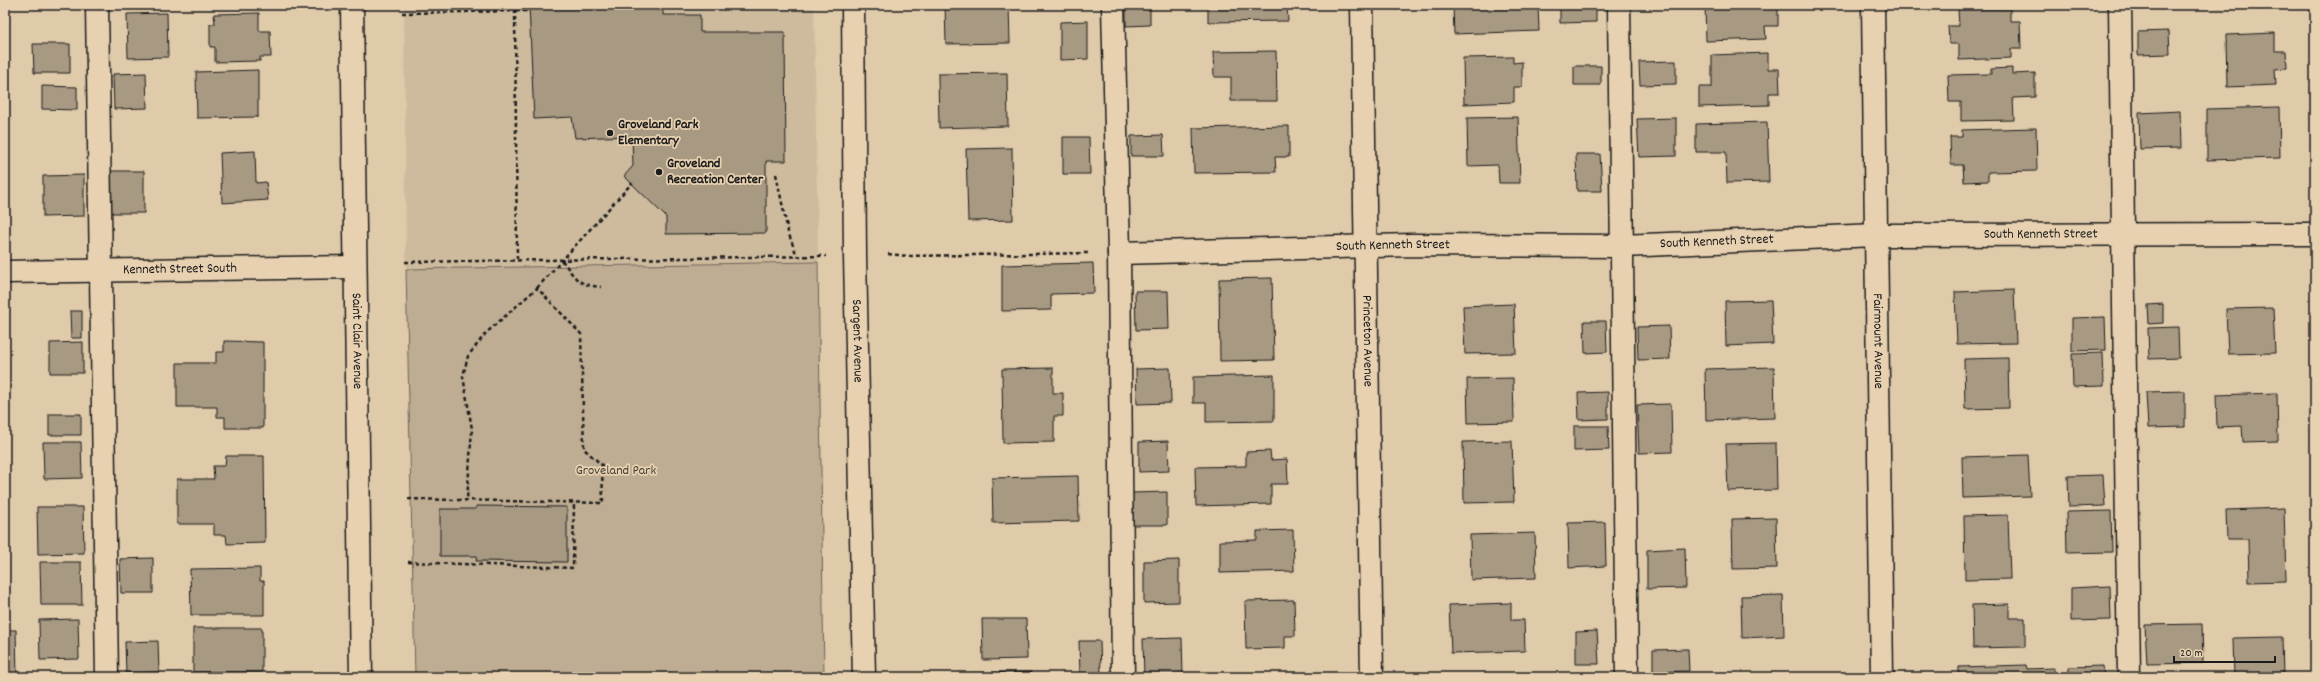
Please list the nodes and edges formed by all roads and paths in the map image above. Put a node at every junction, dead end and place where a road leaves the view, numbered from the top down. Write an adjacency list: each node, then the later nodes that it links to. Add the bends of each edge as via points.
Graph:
1 (97, 5): 28 (street)
2 (352, 5): 27 (street, Saint Clair Avenue)
3 (514, 5): 10 (path)
4 (853, 5): 38 (street, Sargent Avenue, via 855,264)
5 (1113, 5): 20 (street)
6 (1362, 5): 18 (street, Princeton Avenue)
7 (1619, 5): 19 (street)
8 (1873, 5): 17 (street, Fairmount Avenue)
9 (2120, 5): 15 (street)
10 (515, 11): 11 (path); 12 (path); 24 (path)
11 (529, 11)
12 (402, 13)
13 (776, 174): 23 (path, via 788,232)
14 (632, 183): 25 (path)
15 (2124, 234): 16 (street, South Kenneth Street); 17 (street, South Kenneth Street); 43 (street)
16 (2315, 234)
17 (1876, 235): 19 (street, South Kenneth Street); 42 (street, Fairmount Avenue)
18 (1366, 246): 19 (street, South Kenneth Street); 20 (street, South Kenneth Street); 40 (street, Princeton Avenue)
19 (1622, 246): 41 (street)
20 (1119, 253): 21 (path, via 908,256); 39 (street)
21 (888, 254)
22 (823, 255): 23 (path)
23 (797, 256): 25 (path)
24 (518, 260): 25 (path); 26 (path)
25 (562, 260): 30 (path, via 584,285); 31 (path)
26 (405, 262)
27 (355, 267): 28 (street, Kenneth Street South); 37 (street, Saint Clair Avenue)
28 (102, 271): 29 (street, Kenneth Street South); 36 (street)
29 (5, 272)
30 (601, 287)
31 (536, 288): 33 (path, via 486,332 468,356 463,376 472,429); 34 (path, via 581,334 584,449 602,465 603,503)
32 (408, 499): 33 (path)
33 (467, 500): 34 (path)
34 (574, 502): 35 (path, via 573,568)
35 (408, 562)
36 (107, 677)
37 (361, 677)
38 (864, 677)
39 (1123, 677)
40 (1372, 677)
41 (1627, 677)
42 (1882, 677)
43 (2129, 677)

